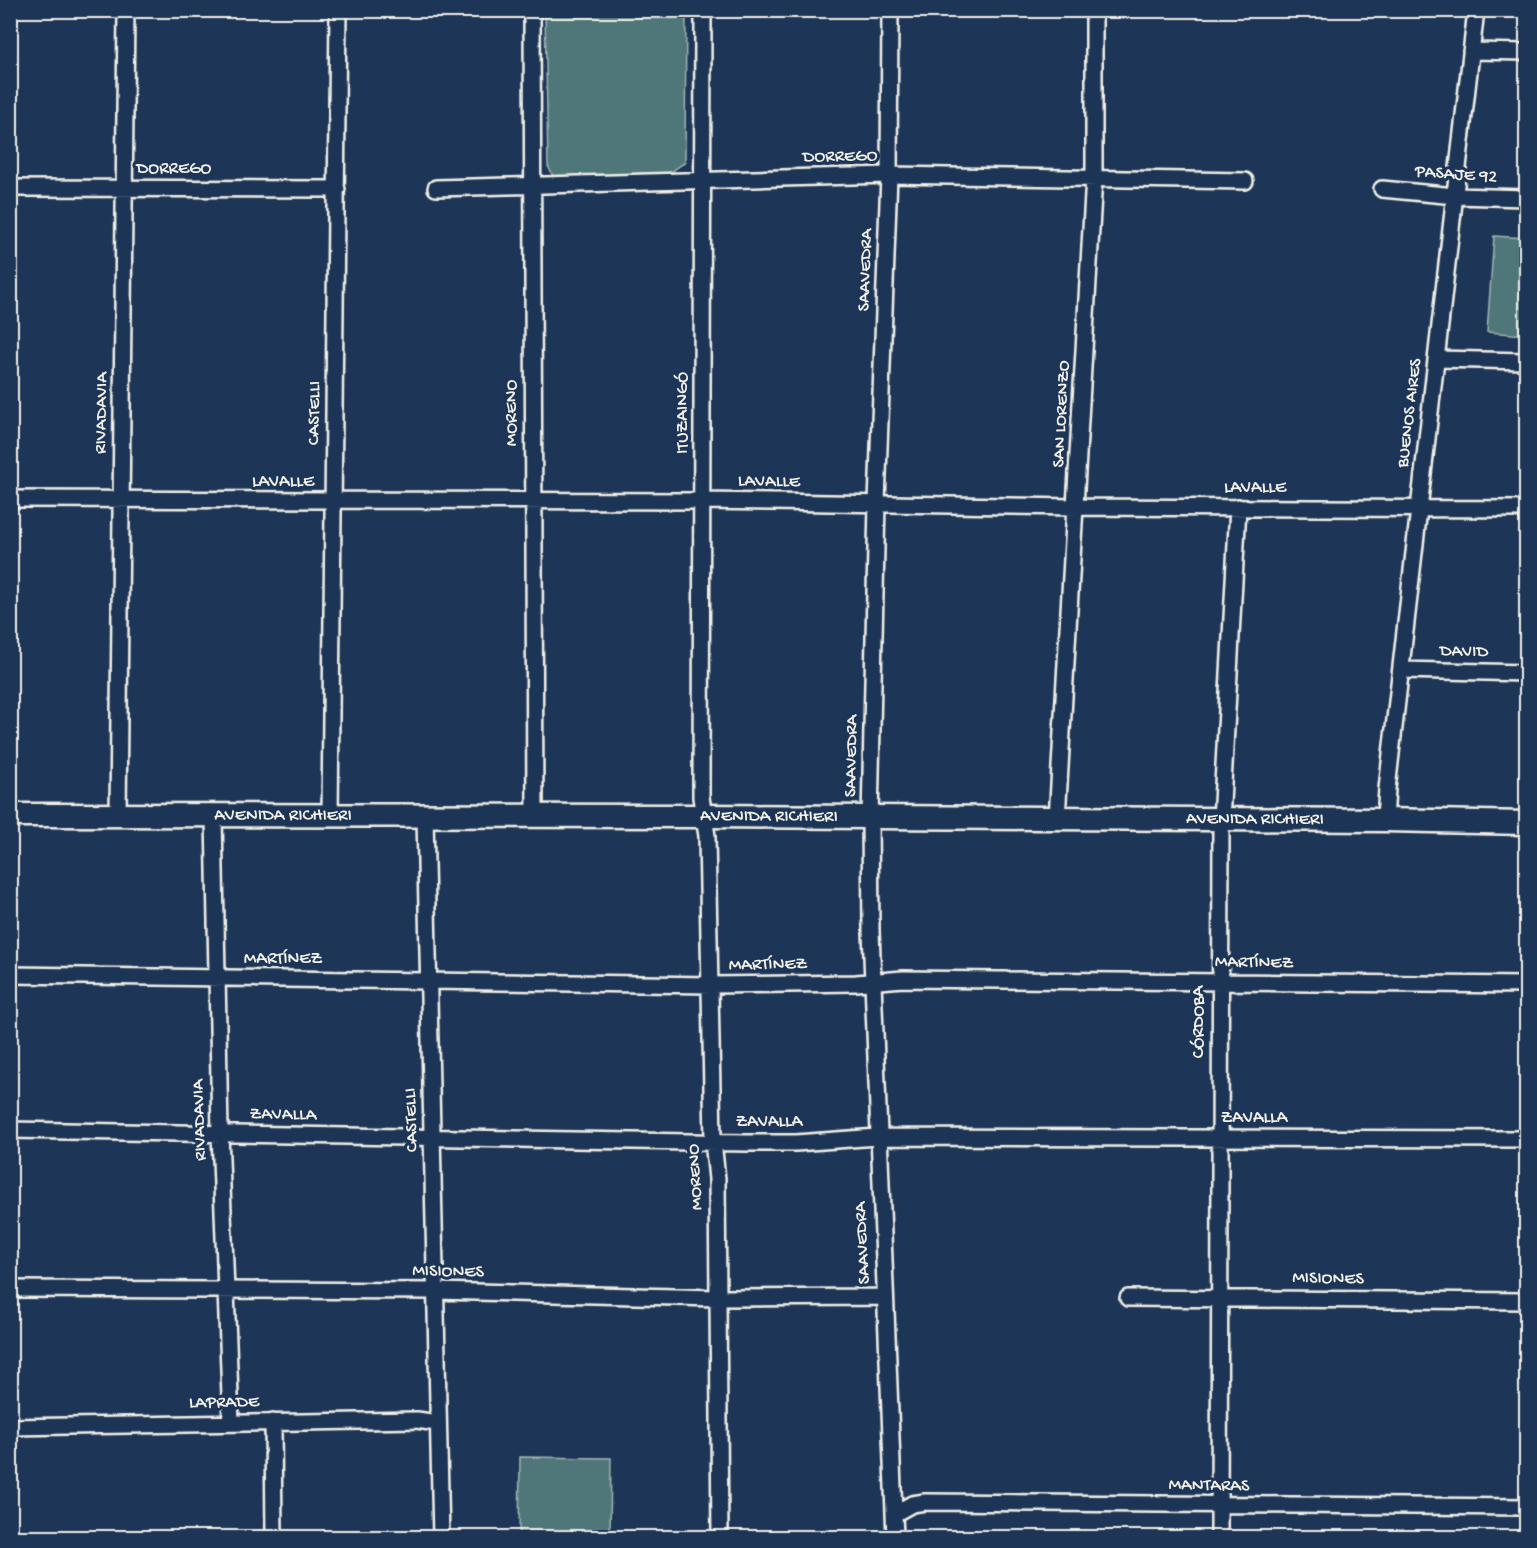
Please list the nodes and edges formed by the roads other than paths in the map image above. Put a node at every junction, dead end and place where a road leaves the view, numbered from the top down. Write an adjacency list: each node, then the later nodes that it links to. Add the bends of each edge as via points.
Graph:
1 (126, 10): 17 (street, RIVADAVIA)
2 (338, 10): 18 (street, CASTELLI)
3 (532, 10): 14 (street, MORENO)
4 (703, 10): 12 (street, ITUZAINGÓ)
5 (890, 10): 10 (street, SAAVEDRA)
6 (1094, 10): 11 (street, SAN LORENZO)
7 (1476, 10): 8 (street, BUENOS AIRES)
8 (1471, 51): 9 (street); 20 (street, BUENOS AIRES)
9 (1527, 52)
10 (889, 175): 11 (street, DORREGO); 12 (street, DORREGO); 29 (street, SAAVEDRA)
11 (1094, 177): 13 (street, DORREGO); 30 (street, SAN LORENZO)
12 (703, 180): 14 (street, DORREGO); 28 (street, ITUZAINGÓ)
13 (1245, 181)
14 (531, 185): 16 (street, DORREGO); 26 (street, MORENO)
15 (10, 188): 17 (street, DORREGO)
16 (436, 188)
17 (123, 189): 18 (street, DORREGO); 25 (street, RIVADAVIA)
18 (337, 189): 27 (street, CASTELLI)
19 (1382, 189): 20 (street, PASAJE 92)
20 (1455, 196): 21 (street, PASAJE 92); 22 (street, BUENOS AIRES)
21 (1527, 198)
22 (1436, 359): 23 (street); 32 (street, BUENOS AIRES)
23 (1527, 361)
24 (10, 499): 25 (street, LAVALLE)
25 (121, 500): 27 (street, LAVALLE); 37 (street, RIVADAVIA)
26 (532, 500): 27 (street, LAVALLE); 28 (street, LAVALLE); 40 (street, MORENO)
27 (333, 501): 39 (street, CASTELLI)
28 (703, 501): 29 (street, LAVALLE); 41 (street, ITUZAINGÓ)
29 (877, 503): 30 (street, LAVALLE); 43 (street, SAAVEDRA)
30 (1077, 507): 31 (street, LAVALLE); 44 (street, SAN LORENZO)
31 (1238, 507): 32 (street, LAVALLE); 46 (street, CÓRDOBA)
32 (1418, 508): 33 (street, LAVALLE); 34 (street, BUENOS AIRES)
33 (1527, 508)
34 (1401, 670): 35 (street, DAVID); 45 (street, BUENOS AIRES)
35 (1527, 673)
36 (10, 815): 37 (street, AVENIDA RICHIERI)
37 (118, 816): 38 (street, AVENIDA RICHIERI)
38 (214, 816): 39 (street, AVENIDA RICHIERI); 49 (street, RIVADAVIA)
39 (330, 816): 42 (street, AVENIDA RICHIERI)
40 (535, 816): 41 (street, AVENIDA RICHIERI); 42 (street, AVENIDA RICHIERI)
41 (703, 816): 43 (street, AVENIDA RICHIERI); 53 (street, MORENO, via 707,836)
42 (425, 817): 50 (street, CASTELLI)
43 (870, 818): 44 (street, AVENIDA RICHIERI); 51 (street, SAAVEDRA)
44 (1057, 819): 46 (street, AVENIDA RICHIERI)
45 (1385, 820): 46 (street, AVENIDA RICHIERI); 47 (street, AVENIDA RICHIERI)
46 (1221, 821): 52 (street, CÓRDOBA)
47 (1527, 823)
48 (10, 975): 49 (street, MARTÍNEZ)
49 (216, 978): 50 (street, MARTÍNEZ); 56 (street, RIVADAVIA)
50 (427, 980): 53 (street, MARTÍNEZ); 59 (street, CASTELLI)
51 (874, 981): 52 (street, MARTÍNEZ); 53 (street, MARTÍNEZ); 57 (street, SAAVEDRA)
52 (1219, 983): 54 (street, MARTÍNEZ); 58 (street, CÓRDOBA)
53 (711, 985): 61 (street, MORENO)
54 (1527, 985)
55 (10, 1130): 56 (street, ZAVALLA)
56 (220, 1133): 59 (street, ZAVALLA); 63 (street, RIVADAVIA)
57 (877, 1137): 58 (street, ZAVALLA); 61 (street, ZAVALLA, via 796,1143); 65 (street, SAAVEDRA)
58 (1219, 1137): 60 (street, ZAVALLA); 66 (street, CÓRDOBA)
59 (432, 1138): 61 (street, ZAVALLA); 64 (street, CASTELLI)
60 (1527, 1139)
61 (713, 1141): 67 (street, MORENO, via 717,1179)
62 (10, 1289): 63 (street, MISIONES)
63 (227, 1291): 64 (street, MISIONES); 70 (street, RIVADAVIA)
64 (435, 1291): 67 (street, MISIONES); 72 (street, CASTELLI)
65 (885, 1297): 67 (street, MISIONES); 76 (street, SAAVEDRA)
66 (1218, 1297): 68 (street, MISIONES); 69 (street, MISIONES); 74 (street, CÓRDOBA)
67 (717, 1298): 80 (street, MORENO)
68 (1128, 1298)
69 (1527, 1301)
70 (231, 1422): 71 (street, LAPRADE); 73 (street, LAPRADE)
71 (273, 1422): 72 (street, LAPRADE); 77 (street)
72 (437, 1423): 79 (street, CASTELLI)
73 (10, 1427)
74 (1219, 1505): 75 (street, MANTARAS); 76 (street, MANTARAS, via 925,1502); 82 (street, CÓRDOBA)
75 (1527, 1507)
76 (894, 1514): 81 (street, SAAVEDRA)
77 (274, 1537): 78 (lane)
78 (232, 1538)
79 (441, 1538)
80 (720, 1538)
81 (895, 1538)
82 (1219, 1538)

